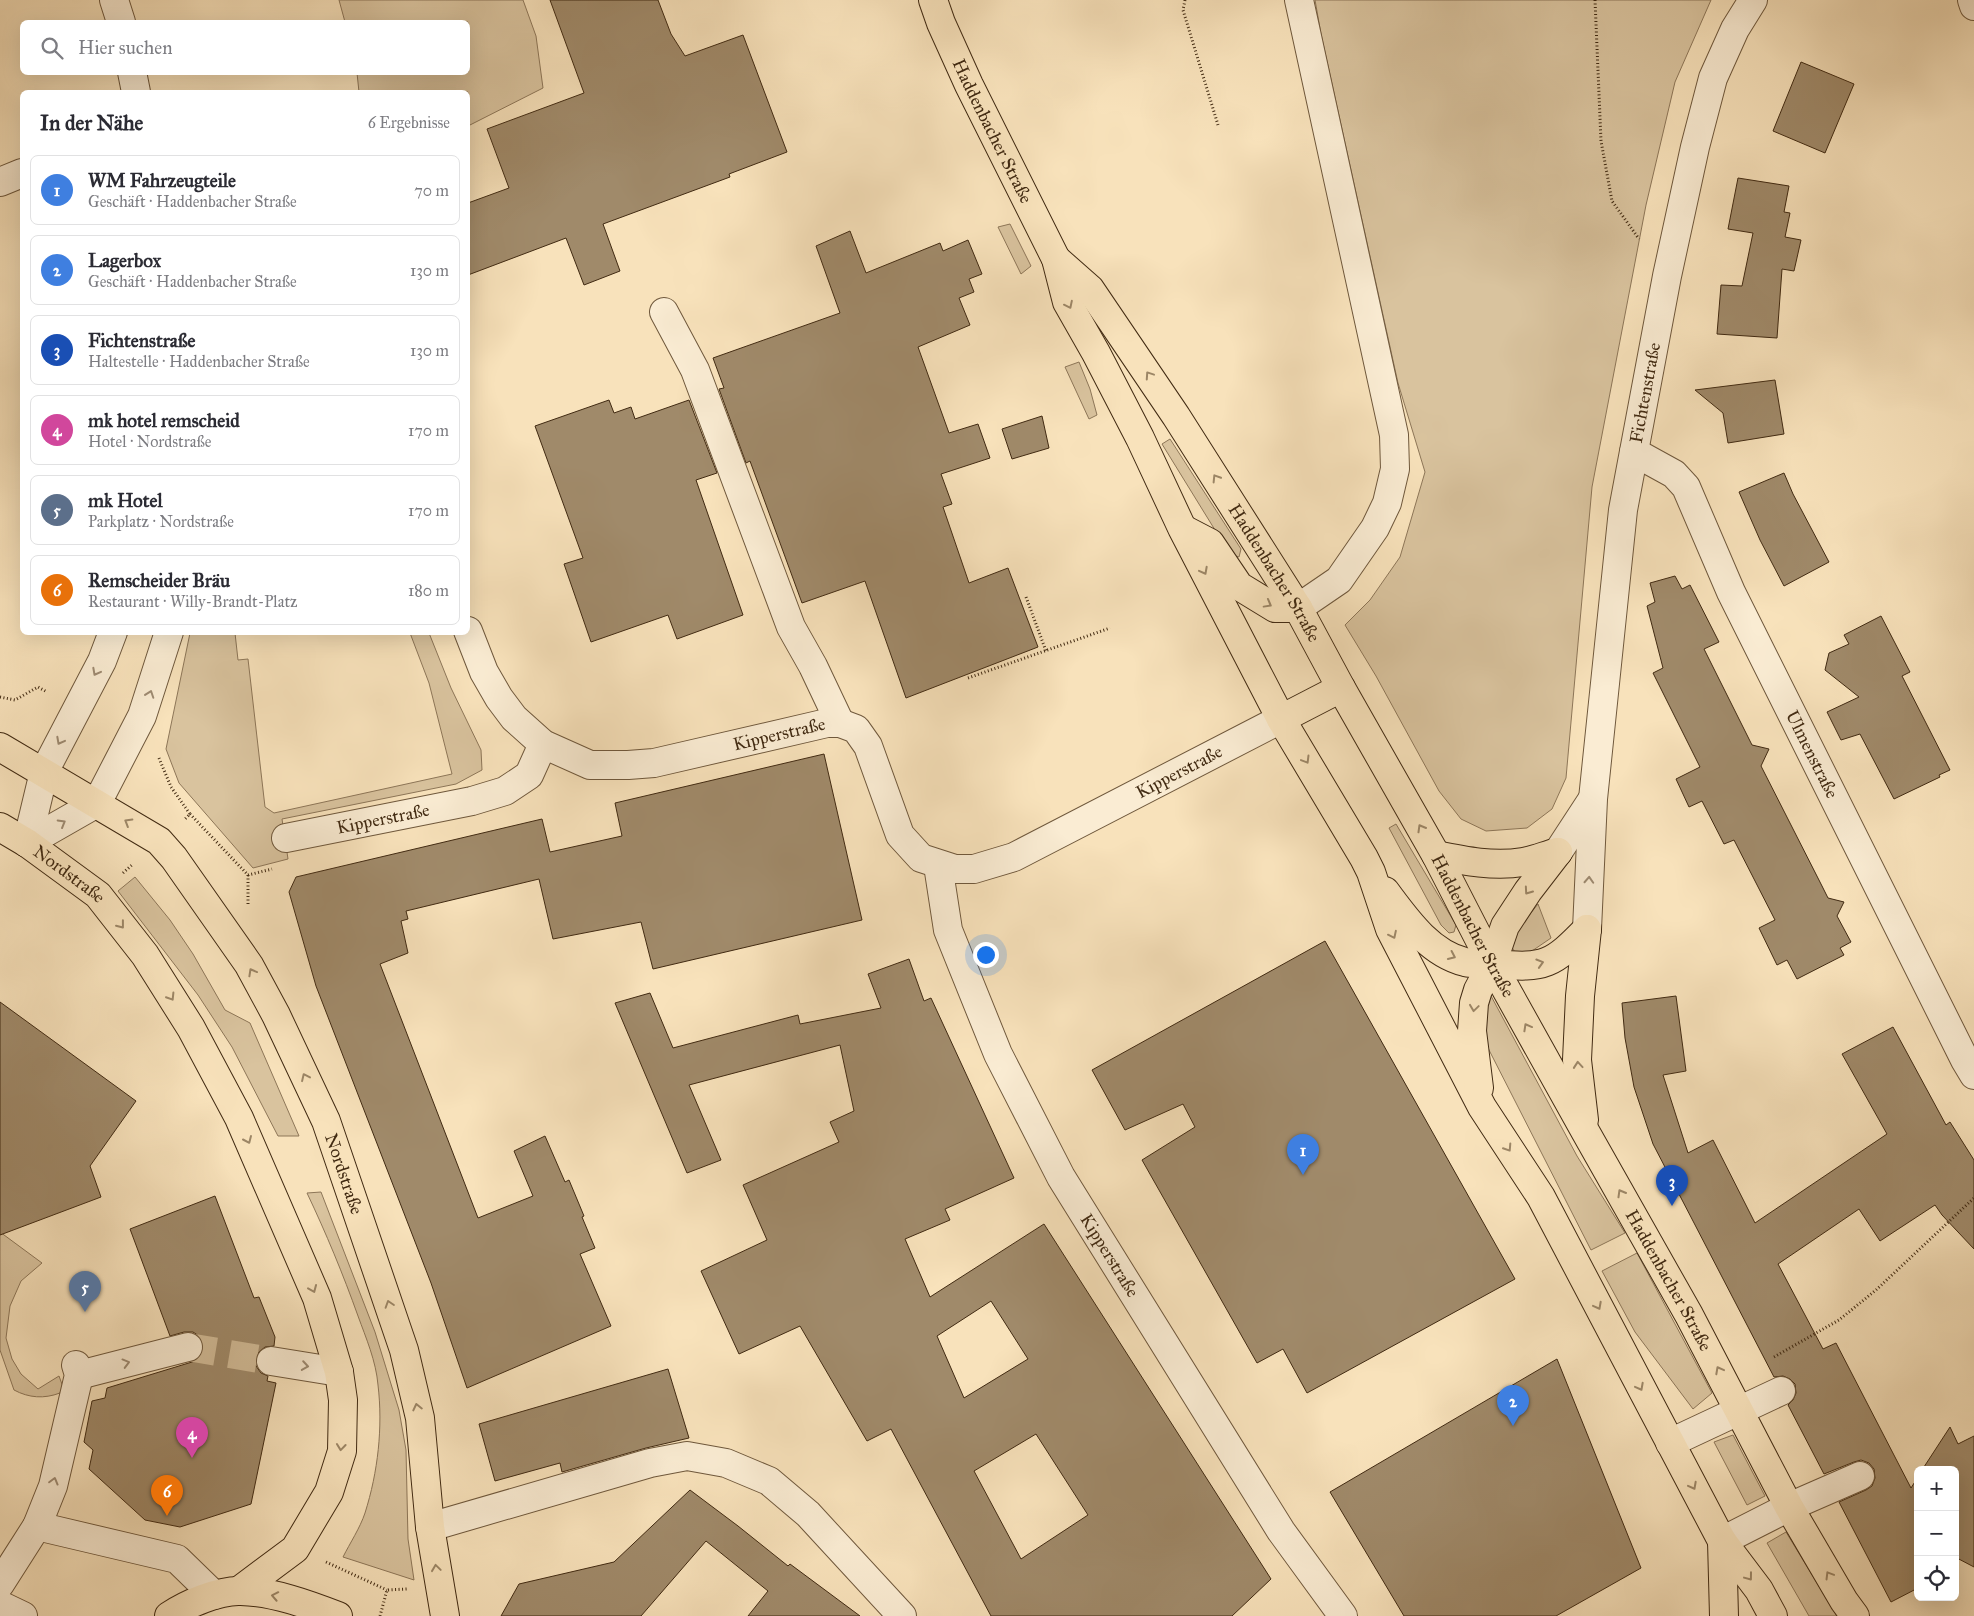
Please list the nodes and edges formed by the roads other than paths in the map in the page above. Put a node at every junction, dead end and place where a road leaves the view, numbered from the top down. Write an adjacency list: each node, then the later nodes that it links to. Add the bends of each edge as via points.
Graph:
1 (114, 0): 7 (street)
2 (933, 0): 12 (main road, Haddenbacher Straße, via 969,85)
3 (1299, 0): 16 (street, via 1394,435 1395,469 1387,503 1375,528 1339,580)
4 (1753, 0): 14 (street, Fichtenstraße, via 1735,29 1713,78 1667,276)
5 (1972, 0): 6 (street)
6 (1974, 6)
7 (120, 20)
8 (133, 75): 9 (street)
9 (136, 90)
10 (20, 174): 11 (street)
11 (0, 182)
12 (1056, 259): 15 (main road, Haddenbacher Straße, one-way to 15, via 1067,302 1140,438); 16 (main road, Haddenbacher Straße, one-way to 12, via 1176,416 1090,289)
13 (664, 312): 22 (street, via 695,370 791,627)
14 (1634, 452): 26 (street, Fichtenstraße, via 1622,510); 37 (street, Ulmenstraße, via 1674,474 1686,488 1731,592)
15 (1182, 528): 16 (main road, one-way to 16, via 1210,543 1238,586 1275,608); 21 (main road, Haddenbacher Straße, one-way to 21)
16 (1298, 608): 20 (main road, Haddenbacher Straße)
17 (112, 635): 25 (street, Nordstraße, one-way to 25, via 102,661)
18 (168, 635): 27 (street, one-way to 18, via 142,716)
19 (470, 635): 23 (street, Kipperstraße, via 484,672 499,698 514,718)
20 (1341, 688): 21 (main road); 32 (main road, Haddenbacher Straße, one-way to 20)
21 (1281, 719): 33 (street, Kipperstraße, via 1014,857 974,869); 34 (main road, Haddenbacher Straße, one-way to 34)
22 (840, 723): 23 (street, Kipperstraße, via 827,723 654,763 628,765 590,765); 33 (street, Kipperstraße, via 856,729 868,746 900,835 921,858)
23 (543, 744): 29 (street, Kipperstraße, via 530,775 504,791)
24 (0, 747): 25 (main road)
25 (44, 772): 27 (main road, Nordstraße); 30 (street, Nordstraße)
26 (1593, 799): 31 (street, Fichtenstraße); 35 (street, Fichtenstraße, one-way to 26)
27 (97, 803): 30 (street, Nordstraße, one-way to 27); 49 (main road, Nordstraße, one-way to 27, via 420,1418 404,1350 326,1121 249,965 174,858 159,841)
28 (0, 826): 30 (main road)
29 (286, 838)
30 (27, 843): 42 (main road, Nordstraße, one-way to 42, via 98,895 145,956 190,1028 239,1118 290,1234 317,1298)
31 (1558, 852): 32 (main road, via 1500,864); 36 (main road, one-way to 36, via 1505,926)
32 (1436, 855): 36 (main road, Haddenbacher Straße)
33 (938, 865): 59 (street, Kipperstraße, via 948,930 998,1054 1061,1177 1281,1531)
34 (1371, 872): 36 (main road, one-way to 36, via 1408,922 1429,943 1465,962); 38 (main road, Haddenbacher Straße, one-way to 38, via 1390,929)
35 (1587, 929): 36 (main road, one-way to 35, via 1539,965 1554,959); 39 (main road, one-way to 35, via 1577,1060)
36 (1492, 964): 38 (main road, one-way to 38, via 1478,990 1472,1016); 39 (main road, Haddenbacher Straße, one-way to 36)
37 (1974, 1075)
38 (1482, 1107): 45 (main road, Haddenbacher Straße, one-way to 45, via 1541,1197)
39 (1585, 1131): 44 (main road, Haddenbacher Straße, one-way to 39)
40 (188, 1347): 48 (street, one-way to 40, via 53,1486 78,1370)
41 (271, 1361): 42 (street, one-way to 42)
42 (339, 1372): 52 (main road, Nordstraße, one-way to 52, via 343,1400 342,1451 329,1492 296,1549)
43 (1780, 1391): 44 (street)
44 (1739, 1409): 45 (street); 47 (main road, Haddenbacher Straße)
45 (1670, 1443): 50 (main road, Haddenbacher Straße, one-way to 50)
46 (1860, 1476): 47 (street)
47 (1789, 1507): 50 (street); 62 (main road, Haddenbacher Straße, one-way to 47)
48 (36, 1526): 51 (street); 52 (street, via 177,1559)
49 (430, 1527): 57 (main road, Nordstraße, one-way to 49); 58 (street, via 650,1463 687,1456 726,1462 769,1481 808,1514)
50 (1722, 1541): 60 (main road); 61 (main road, Haddenbacher Straße, one-way to 61, via 1759,1590)
51 (0, 1584)
52 (227, 1593): 55 (main road, via 182,1607); 56 (main road, one-way to 52, via 276,1596)
53 (0, 1605): 54 (street)
54 (23, 1616)
55 (169, 1616)
56 (338, 1616)
57 (444, 1616)
58 (902, 1616)
59 (1343, 1616)
60 (1724, 1616)
61 (1773, 1616)
62 (1855, 1616)

